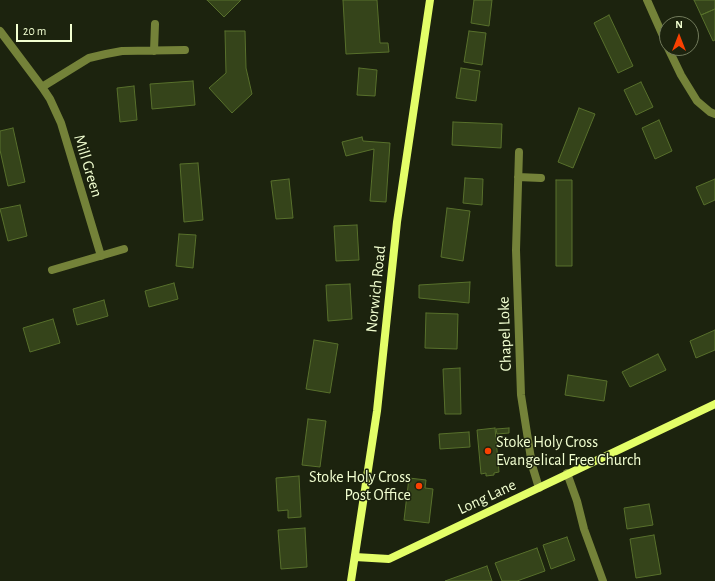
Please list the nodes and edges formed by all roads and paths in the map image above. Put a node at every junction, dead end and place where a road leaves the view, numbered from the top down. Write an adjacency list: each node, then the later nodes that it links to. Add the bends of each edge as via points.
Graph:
1 (430, 0): 20 (street, Norwich Road, via 397,222 376,411)
2 (647, 0): 4 (street)
3 (155, 24): 7 (street)
4 (659, 27)
5 (0, 31): 9 (street, Mill Green)
6 (185, 50): 7 (street)
7 (154, 51): 9 (street, via 122,51 89,58)
8 (672, 56): 10 (street, via 680,75 697,101)
9 (42, 87): 15 (street, Mill Green, via 61,123)
10 (715, 114)
11 (519, 152): 12 (street, Chapel Loke)
12 (518, 177): 13 (street); 19 (street, Chapel Loke, via 516,250 521,395 532,465)
13 (541, 178)
14 (124, 249): 15 (street)
15 (101, 256): 16 (street)
16 (52, 270)
17 (715, 404): 18 (street, Long Lane)
18 (567, 474): 19 (street, Long Lane); 22 (street)
19 (539, 488): 20 (street, Long Lane, via 389,559)
20 (355, 557): 21 (street, Norwich Road)
21 (350, 581)
22 (603, 581)

